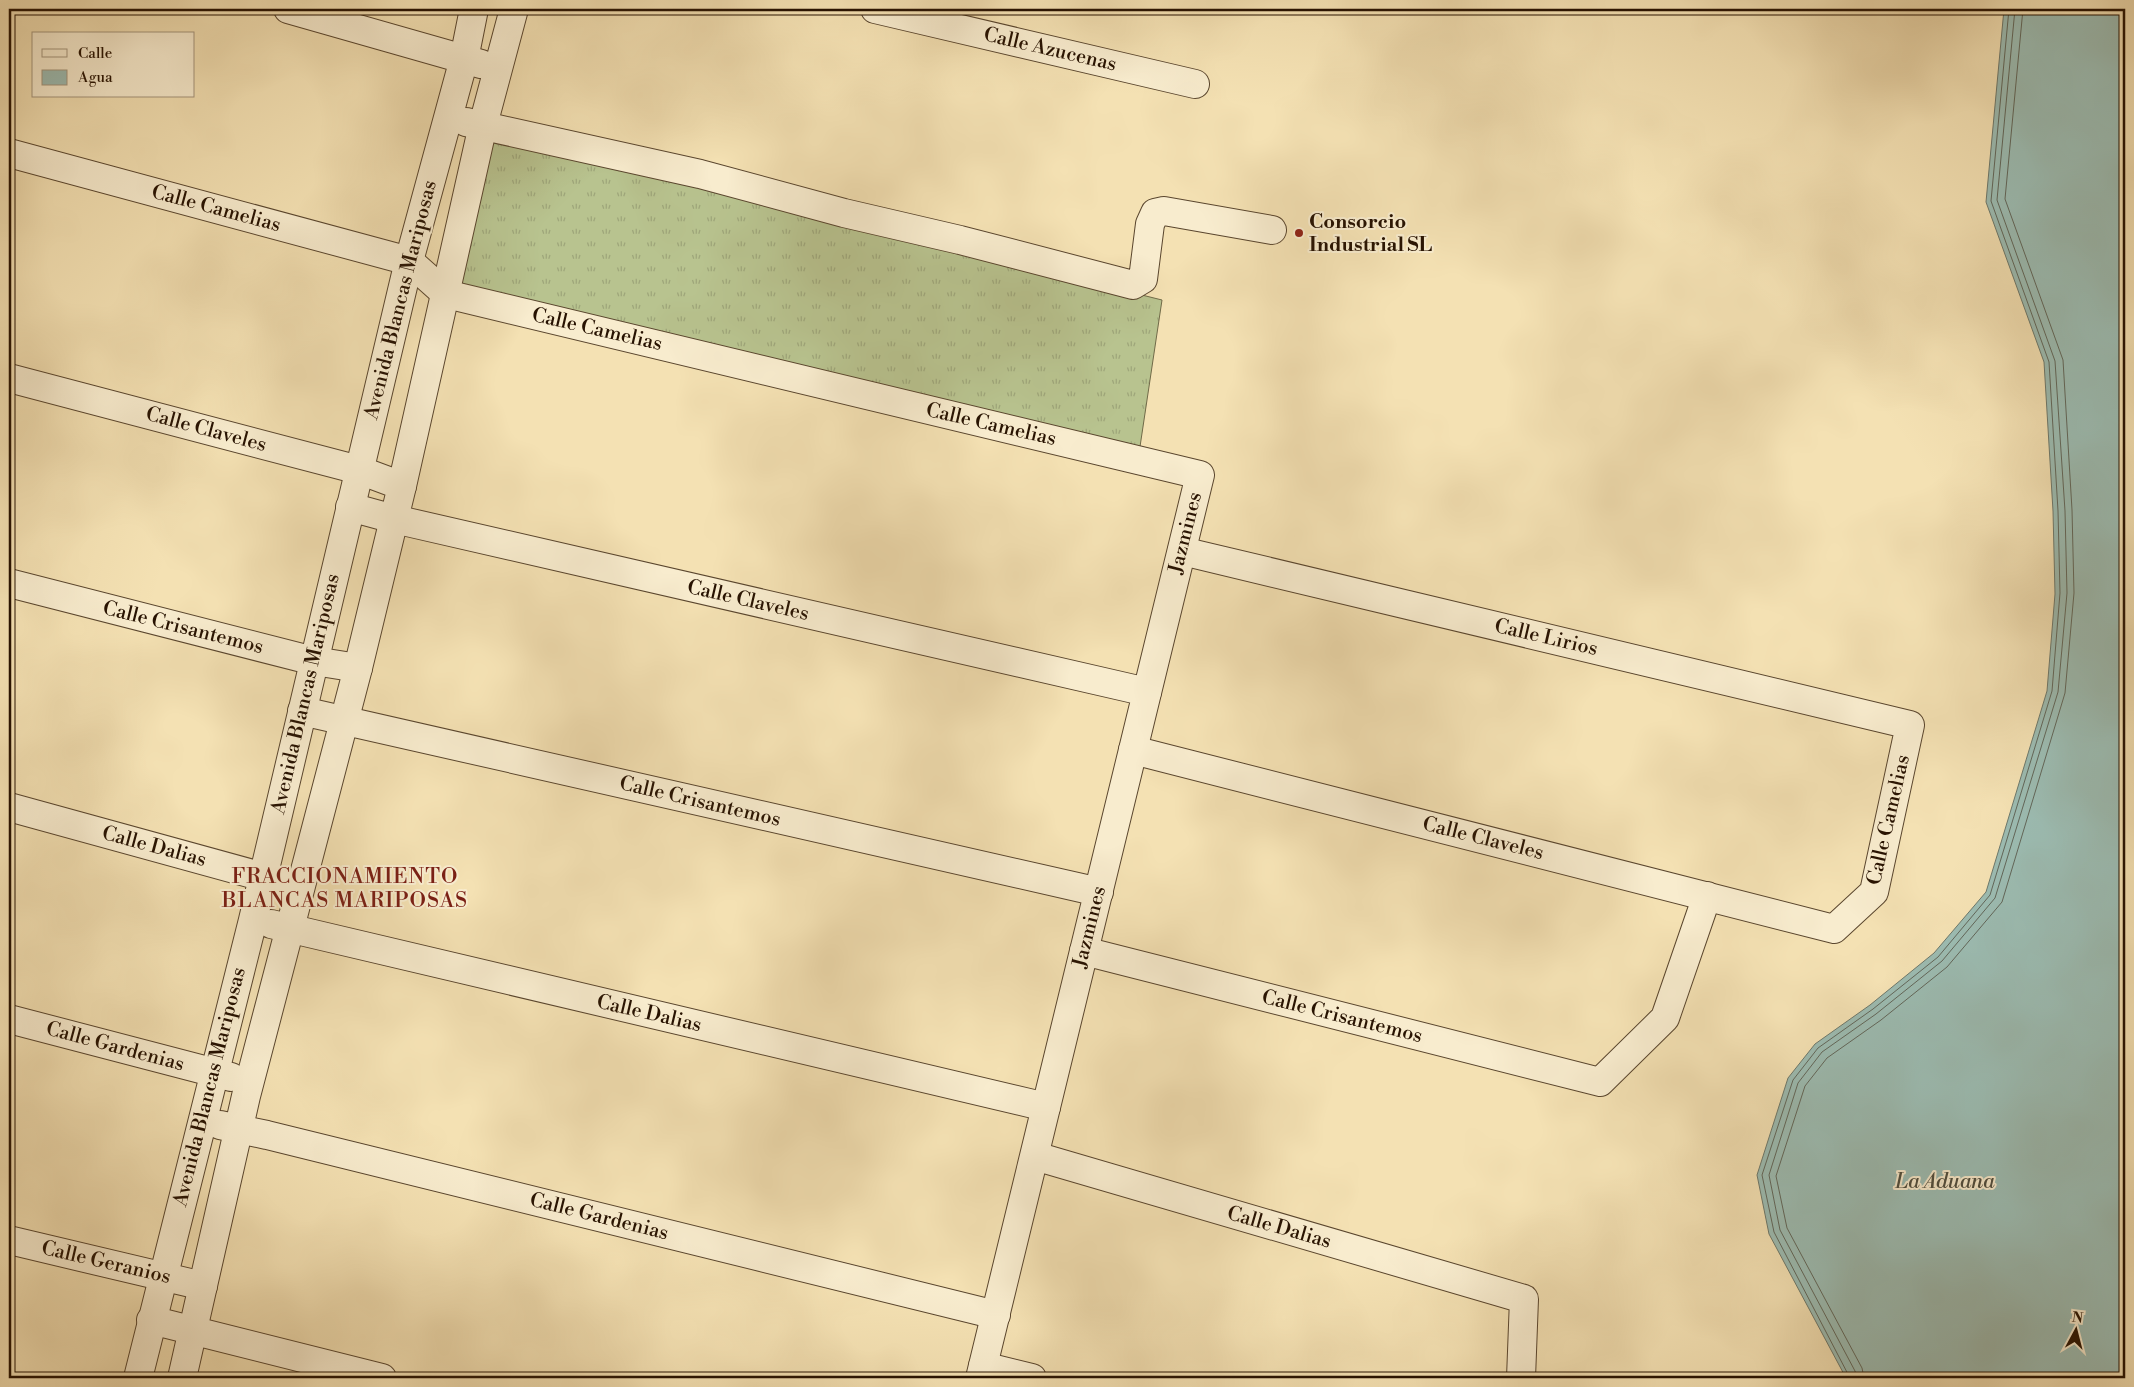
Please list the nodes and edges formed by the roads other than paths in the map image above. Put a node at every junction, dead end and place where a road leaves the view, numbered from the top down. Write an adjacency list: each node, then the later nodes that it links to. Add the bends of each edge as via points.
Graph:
1 (288, 9): 5 (street)
2 (474, 9): 5 (street, Avenida Blancas Mariposas)
3 (514, 9): 6 (street, Avenida Blancas Mariposas)
4 (875, 9): 7 (street, Calle Azucenas)
5 (464, 59): 6 (street); 8 (street, Avenida Blancas Mariposas)
6 (497, 69): 9 (street, Avenida Blancas Mariposas)
7 (1195, 84)
8 (448, 119): 9 (street); 12 (street, Avenida Blancas Mariposas)
9 (483, 125): 11 (street, via 700,174 1133,285 1143,279 1150,224 1155,213); 13 (street, Avenida Blancas Mariposas)
10 (9, 153): 12 (street, Calle Camelias)
11 (1272, 230)
12 (409, 261): 13 (street, Calle Camelias); 15 (street, Avenida Blancas Mariposas)
13 (446, 294): 16 (street, Calle Camelias); 17 (street, Avenida Blancas Mariposas)
14 (9, 378): 15 (street, Calle Claveles)
15 (359, 470): 17 (street, Calle Claveles); 18 (street, Avenida Blancas Mariposas)
16 (1200, 475): 20 (street, Jazmines)
17 (402, 486): 19 (street, Avenida Blancas Mariposas)
18 (350, 507): 19 (street, Calle Claveles); 22 (street, Avenida Blancas Mariposas)
19 (394, 519): 23 (street, Avenida Blancas Mariposas); 24 (street, Calle Claveles)
20 (1182, 551): 24 (street, Jazmines); 27 (street, Calle Lirios)
21 (9, 583): 22 (street, Calle Crisantemos)
22 (314, 661): 23 (street, Calle Crisantemos); 25 (street, Avenida Blancas Mariposas)
23 (358, 668): 26 (street, Avenida Blancas Mariposas)
24 (1147, 692): 28 (street, Jazmines)
25 (302, 712): 26 (street, Calle Crisantemos); 30 (street, Avenida Blancas Mariposas)
26 (344, 722): 31 (street, Avenida Blancas Mariposas); 32 (street, Calle Crisantemos)
27 (1910, 725): 35 (street, Calle Camelias, via 1874,892)
28 (1133, 750): 32 (street, Jazmines); 33 (street, Calle Claveles)
29 (9, 807): 30 (street, Calle Dalias)
30 (262, 876): 31 (street, Calle Dalias); 34 (street, Avenida Blancas Mariposas)
31 (300, 887): 36 (street, Avenida Blancas Mariposas)
32 (1099, 892): 37 (street, Jazmines)
33 (1707, 896): 35 (street, Calle Claveles); 37 (street, Calle Crisantemos, via 1665,1018 1600,1082)
34 (253, 920): 36 (street, Calle Dalias); 39 (street, Avenida Blancas Mariposas)
35 (1834, 928)
36 (289, 929): 40 (street, Avenida Blancas Mariposas); 41 (street, Calle Dalias)
37 (1084, 951): 41 (street, Jazmines)
38 (9, 1019): 39 (street, Calle Gardenias)
39 (214, 1073): 40 (street, Calle Gardenias); 42 (street, Avenida Blancas Mariposas)
40 (250, 1082): 43 (street, Avenida Blancas Mariposas)
41 (1046, 1108): 44 (street, Jazmines)
42 (201, 1121): 43 (street, Calle Gardenias); 46 (street, Avenida Blancas Mariposas)
43 (239, 1128): 47 (street, Avenida Blancas Mariposas); 48 (street, Calle Gardenias)
44 (1035, 1156): 48 (street, Jazmines); 56 (street, Calle Dalias, via 1524,1299)
45 (9, 1240): 46 (street, Calle Geranios)
46 (162, 1277): 47 (street, Calle Geranios); 49 (street, Avenida Blancas Mariposas)
47 (203, 1286): 50 (street, Avenida Blancas Mariposas)
48 (996, 1315): 51 (street, Jazmines)
49 (151, 1320): 50 (street); 52 (street, Avenida Blancas Mariposas)
50 (193, 1330): 53 (street, Avenida Blancas Mariposas); 54 (street)
51 (982, 1372): 55 (street)
52 (138, 1378)
53 (182, 1378)
54 (382, 1378)
55 (1032, 1378)
56 (1521, 1378)

